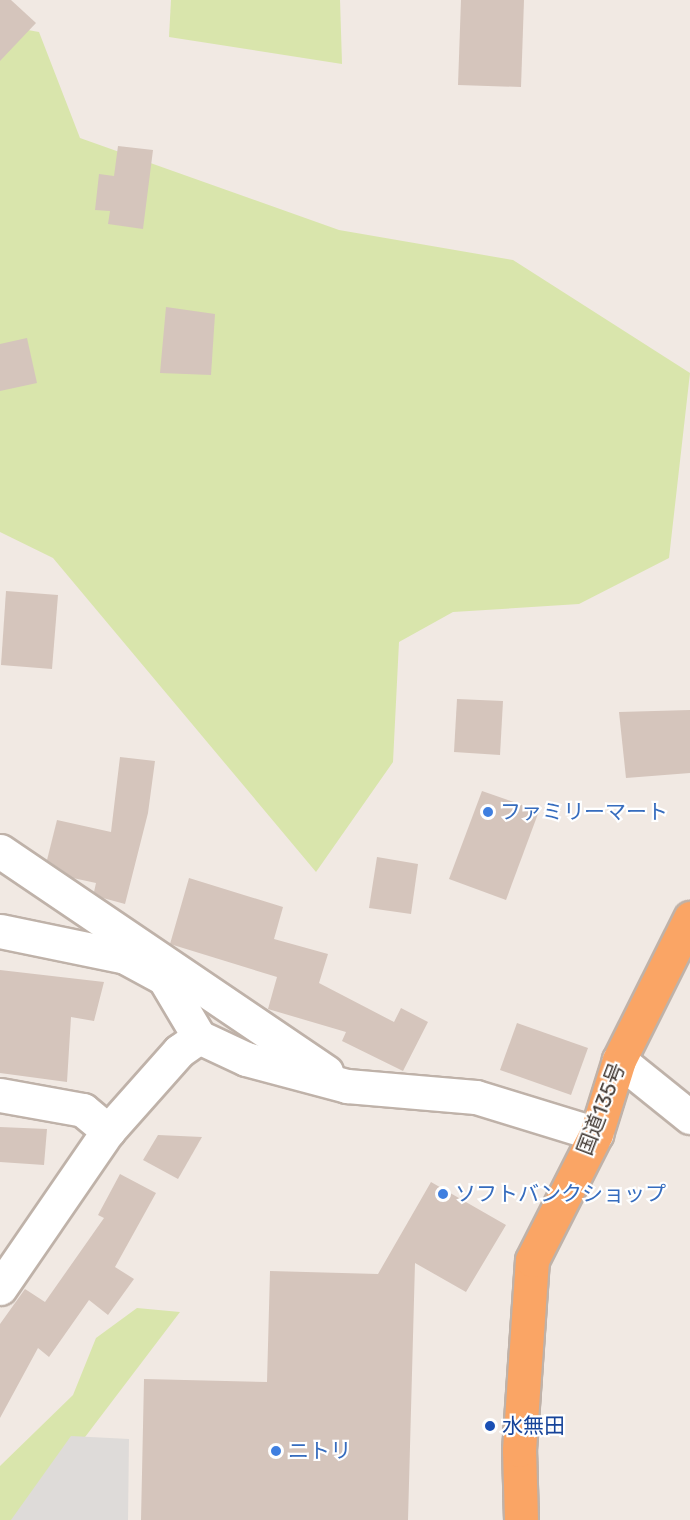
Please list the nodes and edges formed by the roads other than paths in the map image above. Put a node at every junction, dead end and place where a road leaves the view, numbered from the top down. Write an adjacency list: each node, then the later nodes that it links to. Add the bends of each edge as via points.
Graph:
1 (0, 850): 6 (street)
2 (690, 918): 5 (highway, 国道135号)
3 (0, 931): 4 (street, via 125,957 164,978)
4 (199, 1037): 6 (street, via 246,1059); 9 (street, via 180,1050)
5 (619, 1060): 8 (street); 10 (highway, 国道135号)
6 (347, 1086): 10 (street, via 476,1097)
7 (0, 1095): 9 (street, via 83,1110)
8 (690, 1117)
9 (108, 1131): 11 (street)
10 (596, 1134): 12 (highway, 国道135号, via 532,1260 519,1450)
11 (2, 1282)
12 (521, 1520)

